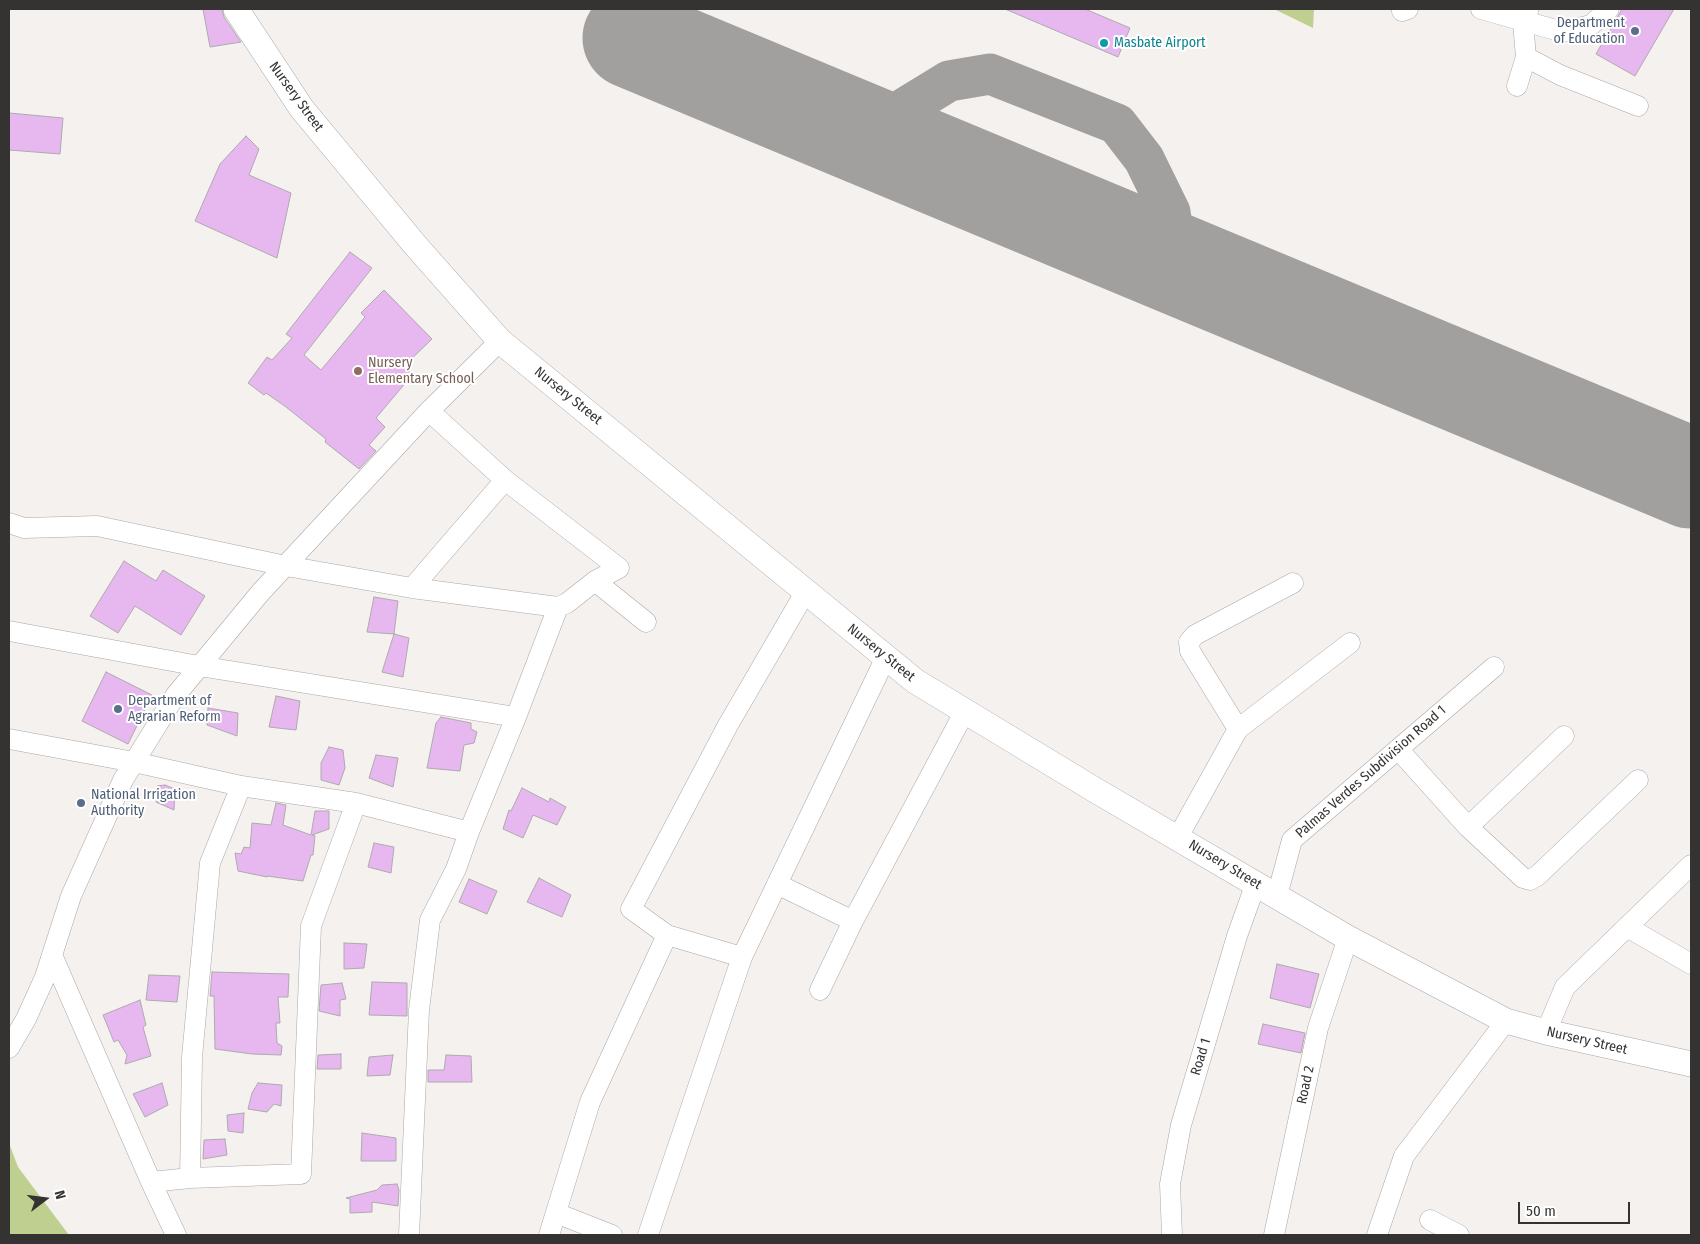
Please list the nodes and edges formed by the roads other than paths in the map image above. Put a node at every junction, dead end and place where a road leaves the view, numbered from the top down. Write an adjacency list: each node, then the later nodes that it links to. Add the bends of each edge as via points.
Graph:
1 (236, 9): 8 (main road, Nursery Street, via 302,109)
2 (1610, 9): 4 (street, via 1591,24 1563,32)
3 (1481, 10): 4 (street)
4 (1526, 15): 5 (street)
5 (1526, 57): 6 (street); 7 (street, via 1560,75)
6 (1517, 86)
7 (1638, 106)
8 (500, 341): 9 (street); 16 (main road, Nursery Street)
9 (430, 411): 10 (street); 12 (street)
10 (506, 480): 13 (street, via 619,568); 15 (street)
11 (9, 523): 12 (street, via 24,528 97,526)
12 (286, 566): 15 (street); 22 (street)
13 (595, 581): 17 (street); 18 (street)
14 (1293, 583): 26 (street, via 1195,635 1189,642 1190,651)
15 (412, 588): 17 (street)
16 (806, 592): 21 (main road, Nursery Street); 43 (street, via 728,725 631,909)
17 (558, 607): 25 (street)
18 (646, 622)
19 (9, 631): 22 (street)
20 (1350, 643): 26 (street)
21 (886, 657): 24 (main road, Nursery Street, via 914,681); 39 (street)
22 (199, 666): 25 (street); 30 (street, via 174,696)
23 (1494, 667): 29 (street, Palmas Verdes Subdivision Road 1)
24 (965, 711): 36 (main road, Nursery Street); 41 (street)
25 (516, 717): 35 (street)
26 (1238, 729): 36 (street)
27 (1564, 736): 34 (street)
28 (9, 739): 30 (street)
29 (1398, 749): 34 (street); 40 (street, Palmas Verdes Subdivision Road 1, via 1292,840)
30 (134, 762): 32 (street); 45 (street, via 71,896)
31 (1638, 780): 34 (street, via 1530,880 1523,878)
32 (241, 786): 33 (street); 53 (street, via 210,863 192,1058)
33 (356, 803): 35 (street); 53 (street, via 311,926 301,1174)
34 (1468, 827)
35 (469, 832): 58 (street, via 456,869 430,920 419,1010)
36 (1178, 837): 38 (main road, Nursery Street)
37 (1691, 865): 42 (street)
38 (1256, 883): 40 (main road, Nursery Street); 62 (street, Road 1, via 1181,1125 1170,1184)
39 (777, 884): 41 (street); 46 (street)
40 (1277, 896): 44 (main road, Nursery Street)
41 (853, 921): 48 (street)
42 (1627, 927): 47 (street); 50 (street, via 1565,987)
43 (667, 935): 46 (street); 55 (street, via 590,1102)
44 (1348, 938): 49 (main road, Nursery Street); 63 (street, Road 2, via 1318,1028)
45 (52, 955): 51 (street, via 26,1020); 54 (street)
46 (742, 957): 61 (street)
47 (1691, 964)
48 (820, 990)
49 (1506, 1021): 50 (main road, Nursery Street); 64 (street, via 1404,1156)
50 (1546, 1032): 52 (main road, Nursery Street)
51 (9, 1048)
52 (1691, 1064)
53 (190, 1178): 54 (street)
54 (151, 1182): 57 (street)
55 (556, 1213): 59 (street); 60 (street)
56 (1430, 1220): 65 (street)
57 (176, 1235)
58 (409, 1235)
59 (549, 1235)
60 (612, 1235)
61 (648, 1235)
62 (1172, 1235)
63 (1274, 1235)
64 (1377, 1235)
65 (1459, 1235)

